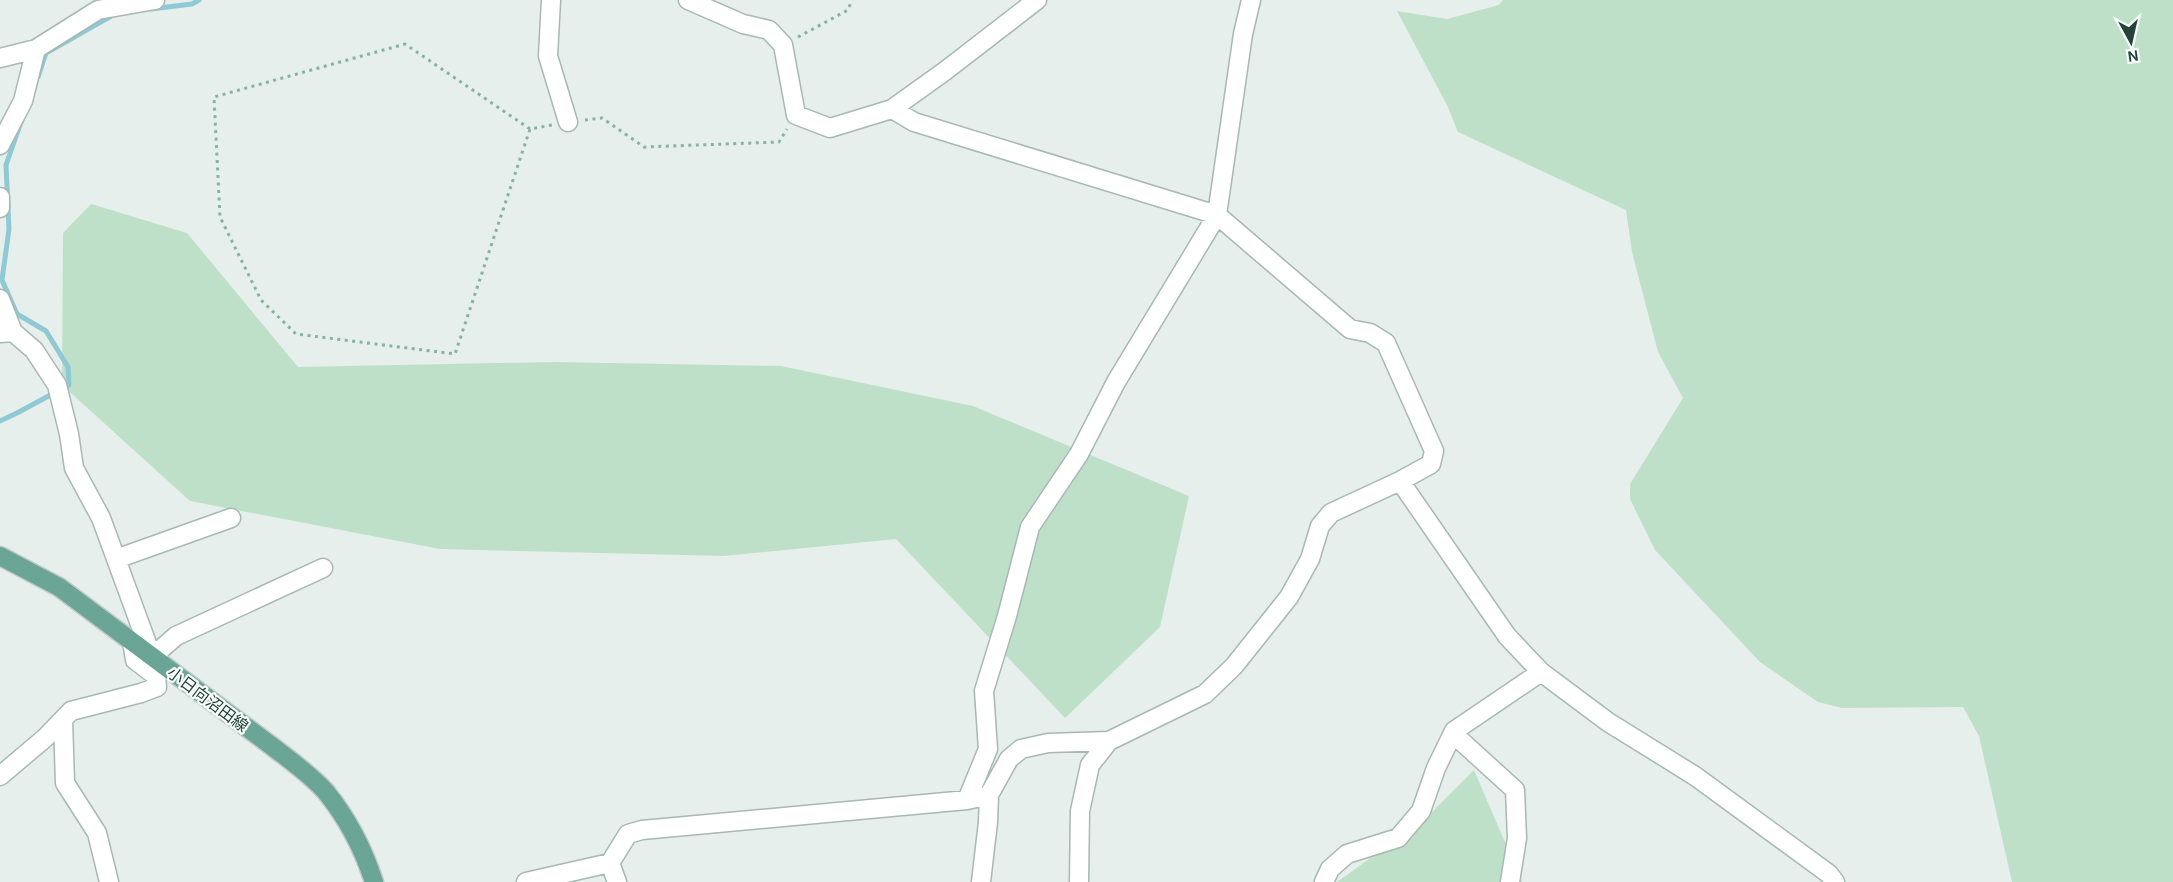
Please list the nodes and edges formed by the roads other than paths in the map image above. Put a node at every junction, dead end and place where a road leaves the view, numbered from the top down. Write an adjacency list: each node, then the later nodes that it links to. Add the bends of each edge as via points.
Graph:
1 (155, 0): 6 (street)
2 (551, 0): 10 (street, via 548,56)
3 (688, 0): 9 (street, via 743,24 768,30 783,45 796,115 830,128)
4 (1037, 0): 9 (street)
5 (1251, 0): 14 (street)
6 (97, 5): 7 (street)
7 (36, 49): 8 (street); 11 (street, via 23,101)
8 (0, 58)
9 (892, 109): 14 (street, via 914,122)
10 (568, 122)
11 (0, 145)
12 (0, 197): 13 (street)
13 (0, 208)
14 (1217, 215): 17 (street, via 1350,329 1370,333 1386,343 1434,451 1431,464); 30 (street, via 1116,382 1079,454 1030,527 984,691 988,749)
15 (0, 299): 16 (street)
16 (6, 333): 20 (street, via 34,350 57,385 74,468 101,518)
17 (1400, 481): 24 (street, via 1507,636); 27 (street, via 1331,513 1320,526 1310,559 1289,597 1241,659 1206,694)
18 (231, 518): 20 (street)
19 (0, 556): 22 (main road, 小日向沼田線, via 59,587)
20 (116, 559): 23 (street)
21 (323, 568): 23 (street, via 176,636)
22 (132, 641): 23 (main road, 小日向沼田線); 25 (street, via 135,660 156,676 157,687 71,711)
23 (152, 657): 33 (main road, 小日向沼田線, via 273,747 326,792 351,829)
24 (1541, 672): 26 (street); 40 (street, via 1608,722 1695,776)
25 (63, 720): 28 (street); 32 (street, via 65,783 97,833)
26 (1454, 731): 38 (street, via 1421,811 1398,838 1347,854 1330,869); 39 (street, via 1515,790 1517,838)
27 (1109, 741): 29 (street, via 1048,743 1021,749 1009,759); 37 (street, via 1090,765 1080,810)
28 (0, 776)
29 (989, 795): 30 (street); 36 (street)
30 (967, 801): 31 (street, via 642,830 628,834)
31 (610, 863): 34 (street); 35 (street)
32 (109, 882)
33 (374, 882)
34 (526, 882)
35 (617, 882)
36 (981, 882)
37 (1078, 882)
38 (1324, 882)
39 (1510, 882)
40 (1835, 882)

